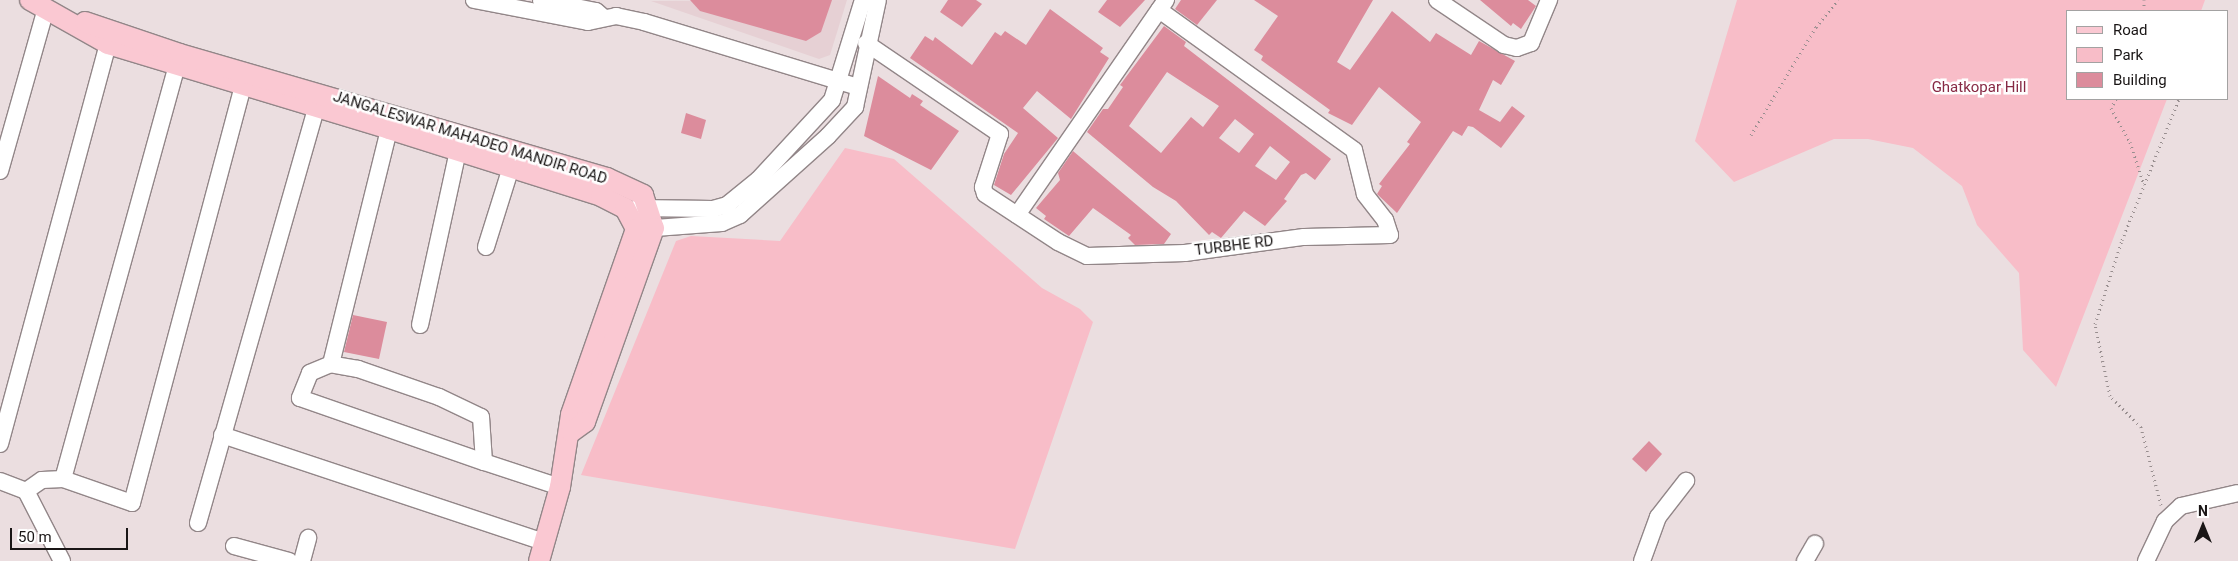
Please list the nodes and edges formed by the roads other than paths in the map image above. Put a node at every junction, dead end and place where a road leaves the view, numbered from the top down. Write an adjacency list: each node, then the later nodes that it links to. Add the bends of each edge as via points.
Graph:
1 (474, 0): 10 (street)
2 (541, 0): 10 (street)
3 (863, 0): 14 (street)
4 (878, 0): 11 (street)
5 (1437, 0): 6 (street, via 1504,45 1516,48 1531,43)
6 (1550, 0)
7 (43, 4): 12 (main road, JANGALESWAR MAHADEO MANDIR ROAD); 13 (main road, JANGALESWAR MAHADEO MANDIR ROAD); 21 (street)
8 (1163, 5): 24 (street); 24 (street, TURBHE RD, via 1354,150 1365,194 1385,220 1390,235 1304,237 1185,253 1087,256)
9 (606, 9): 10 (street); 14 (street)
10 (557, 10)
11 (866, 43): 16 (street); 24 (street, TURBHE RD, via 1000,134 983,188 985,194)
12 (108, 44): 13 (main road, JANGALESWAR MAHADEO MANDIR ROAD); 30 (street)
13 (178, 60): 15 (main road, JANGALESWAR MAHADEO MANDIR ROAD); 17 (main road, JANGALESWAR MAHADEO MANDIR ROAD); 32 (street)
14 (840, 80): 16 (street); 23 (street, via 832,100 810,125 758,180 728,205)
15 (243, 87): 17 (main road, JANGALESWAR MAHADEO MANDIR ROAD); 32 (street, via 132,503)
16 (858, 87): 25 (street, via 855,107 847,118 740,215 722,223)
17 (319, 100): 18 (main road, JANGALESWAR MAHADEO MANDIR ROAD); 23 (main road, JANGALESWAR MAHADEO MANDIR ROAD, via 627,185 643,195); 29 (street)
18 (389, 129): 19 (main road, JANGALESWAR MAHADEO MANDIR ROAD); 28 (street)
19 (458, 151): 20 (main road, JANGALESWAR MAHADEO MANDIR ROAD); 27 (street)
20 (511, 167): 22 (main road, JANGALESWAR MAHADEO MANDIR ROAD, via 608,198); 26 (street)
21 (0, 172)
22 (625, 208): 23 (street); 25 (main road)
23 (649, 209): 25 (main road, JANGALESWAR MAHADEO MANDIR ROAD)
24 (1017, 215)
25 (645, 229): 35 (main road, via 571,415 571,432)
26 (486, 247)
27 (420, 325)
28 (331, 364): 31 (street, via 439,396 481,417); 31 (street, via 310,373 300,398)
29 (222, 434): 38 (street); 42 (street)
30 (0, 444)
31 (484, 462): 35 (street)
32 (62, 479): 36 (street, via 42,480)
33 (0, 481): 36 (street)
34 (1686, 482): 46 (street, via 1658,517)
35 (560, 488): 42 (main road)
36 (26, 491): 43 (street)
37 (2238, 493): 48 (street, via 2181,506 2165,520)
38 (198, 523)
39 (308, 538): 45 (street)
40 (1815, 544): 47 (street)
41 (234, 546): 44 (street)
42 (541, 551)
43 (62, 561)
44 (289, 561)
45 (302, 561)
46 (1642, 561)
47 (1805, 561)
48 (2146, 561)

